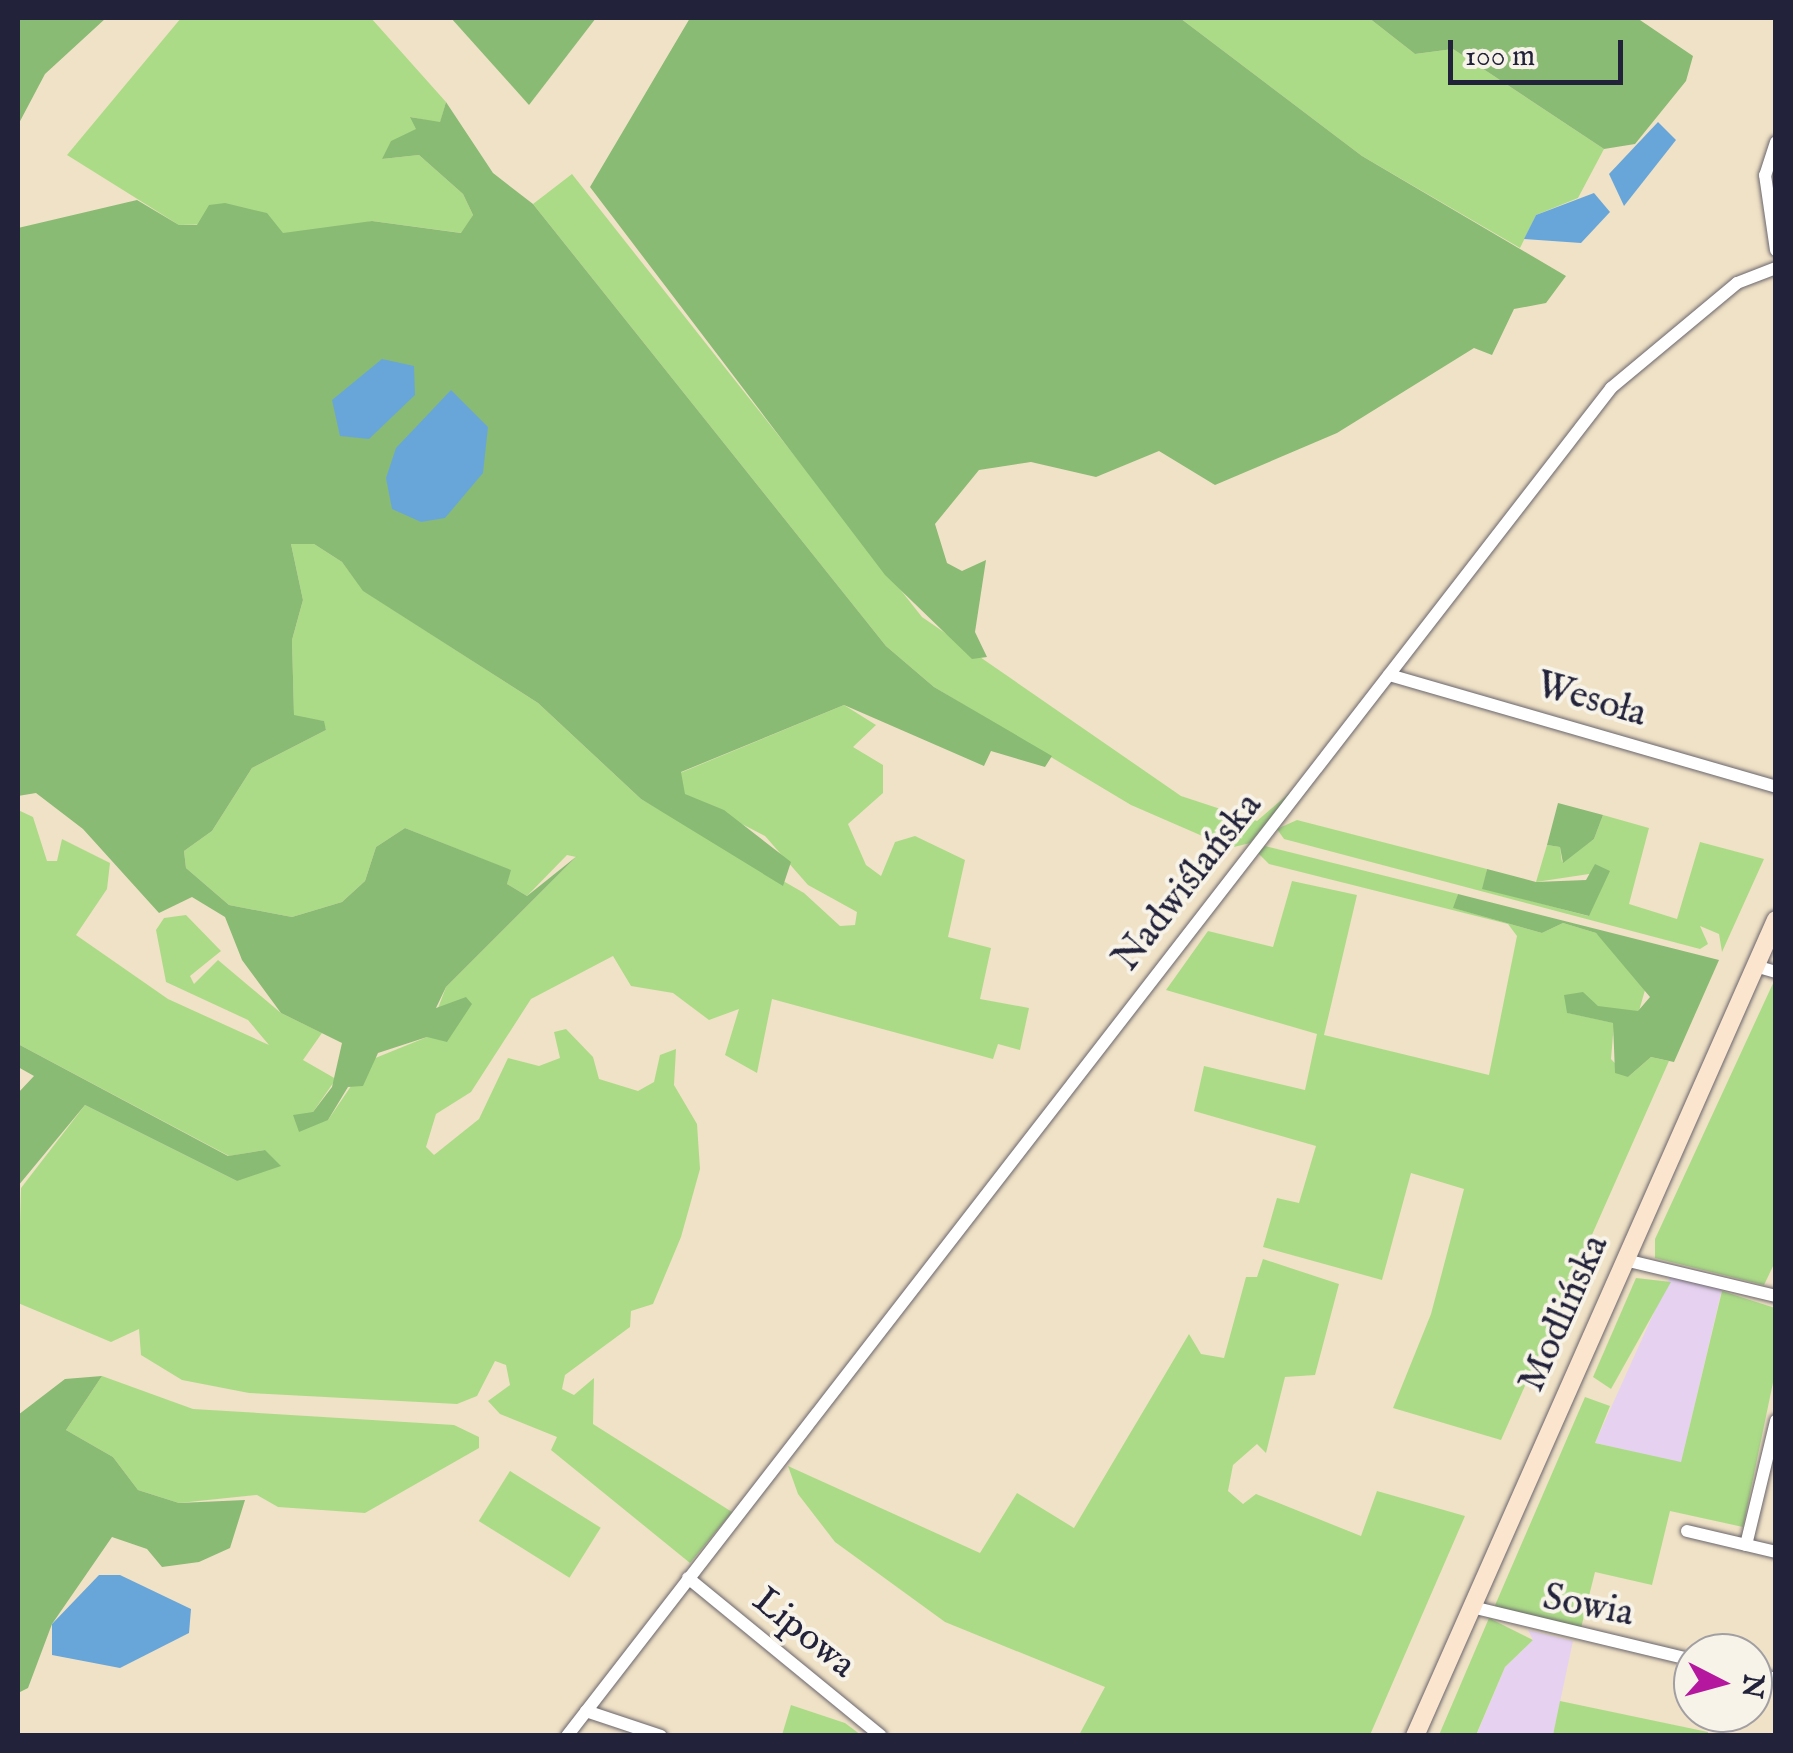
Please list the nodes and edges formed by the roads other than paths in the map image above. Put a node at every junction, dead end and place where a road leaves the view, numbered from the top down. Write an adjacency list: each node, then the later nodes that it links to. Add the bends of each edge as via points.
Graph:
1 (1776, 142): 2 (street, via 1765,175)
2 (1776, 250)
3 (1776, 268): 4 (street, Nadwiślańska, via 1737,283 1639,358)
4 (1389, 675): 5 (street, Wesoła); 15 (street, Nadwiślańska)
5 (1776, 787)
6 (1776, 920): 7 (main road, Modlińska)
7 (1755, 966): 8 (street); 9 (main road, Modlińska)
8 (1776, 972)
9 (1625, 1260): 10 (street); 16 (main road, Modlińska)
10 (1776, 1296)
11 (1776, 1421): 13 (street)
12 (1688, 1531): 13 (street)
13 (1746, 1545): 14 (street)
14 (1776, 1552)
15 (688, 1578): 18 (street, Nadwiślańska); 21 (street, Lipowa)
16 (1472, 1607): 17 (street, Sowia); 22 (main road, Modlińska)
17 (1673, 1655)
18 (586, 1710): 19 (street, Nadwiślańska); 20 (street)
19 (566, 1736)
20 (661, 1736)
21 (881, 1736)
22 (1416, 1736)

